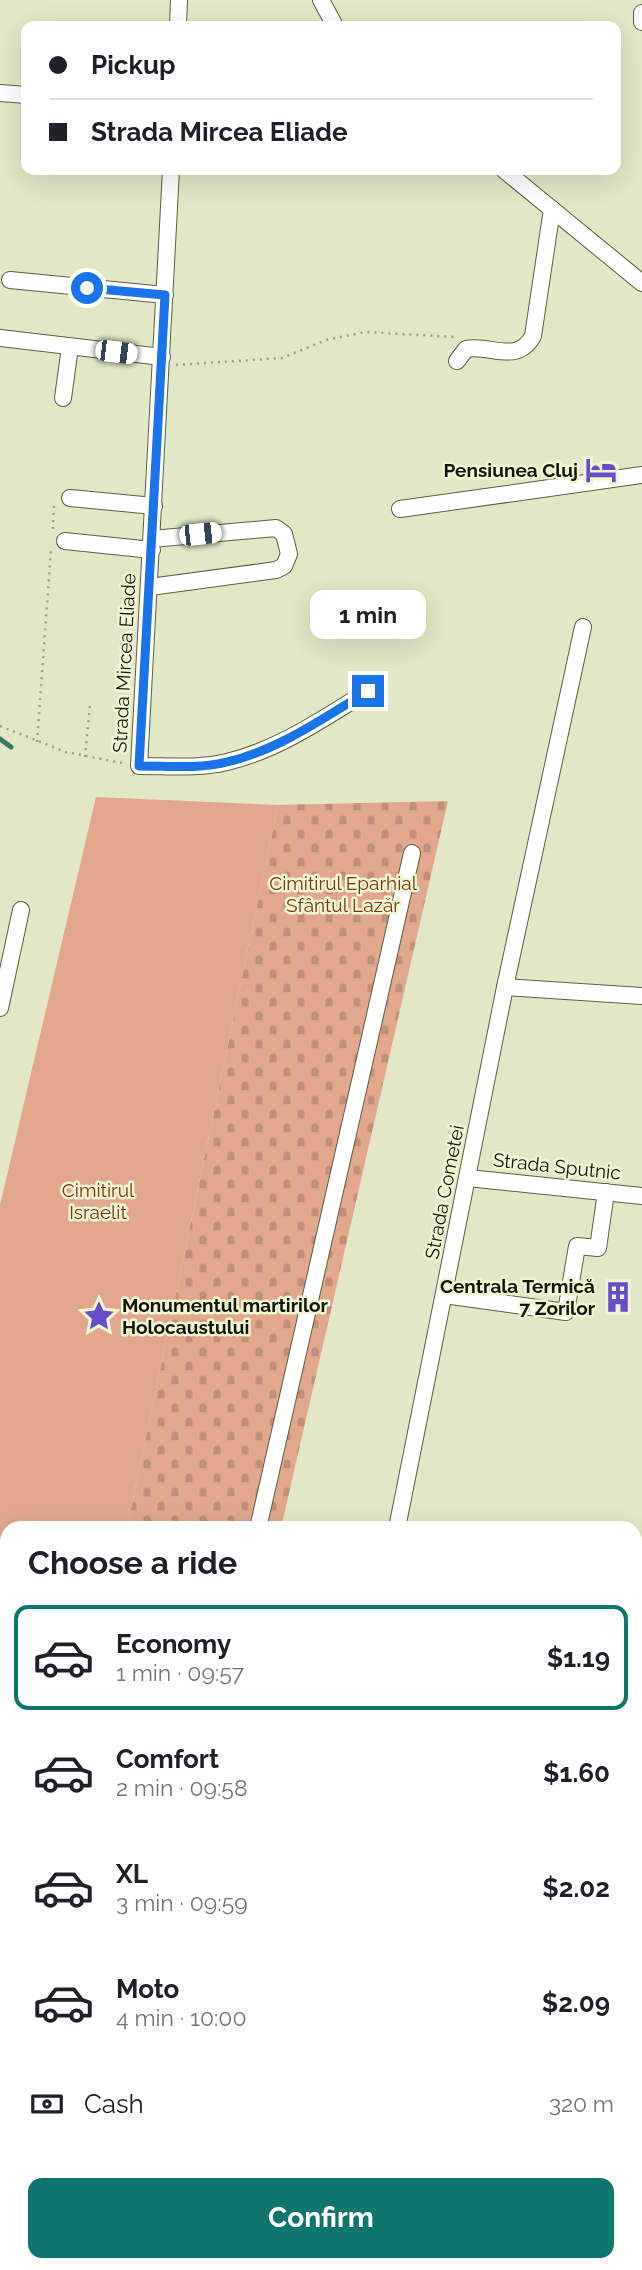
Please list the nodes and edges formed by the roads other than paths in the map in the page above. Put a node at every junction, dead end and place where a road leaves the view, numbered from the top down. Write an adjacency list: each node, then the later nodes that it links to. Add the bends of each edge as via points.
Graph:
1 (179, 0): 4 (street)
2 (321, 0): 5 (street)
3 (642, 13): 6 (street)
4 (178, 21)
5 (332, 21)
6 (642, 22)
7 (0, 93): 8 (street)
8 (21, 95)
9 (171, 175): 14 (street, Strada Mircea Eliade)
10 (511, 175): 11 (street)
11 (552, 209): 13 (street); 17 (street, via 533,336 515,351)
12 (10, 280): 14 (street)
13 (642, 283)
14 (165, 295): 18 (street, Strada Mircea Eliade)
15 (0, 338): 16 (street)
16 (70, 346): 18 (street); 19 (street)
17 (462, 355)
18 (162, 362): 22 (street, Strada Mircea Eliade)
19 (63, 398)
20 (642, 475): 23 (street)
21 (63, 499): 22 (street)
22 (154, 506): 25 (street, Strada Mircea Eliade)
23 (400, 509)
24 (65, 541): 25 (street)
25 (152, 544): 26 (street, Strada Mircea Eliade); 26 (street, via 276,528 284,534 289,554 284,566 276,570)
26 (150, 587): 28 (street, Strada Mircea Eliade, via 139,766 208,765 245,757)
27 (583, 627): 31 (street, Strada Cometei)
28 (368, 691)
29 (412, 853): 38 (street)
30 (22, 911): 33 (street)
31 (505, 987): 32 (street); 34 (street, Strada Cometei)
32 (642, 996)
33 (0, 1008)
34 (468, 1178): 35 (street, Strada Sputnic); 37 (street, Strada Cometei)
35 (606, 1192): 36 (street, Strada Sputnic); 37 (street, via 598,1248 576,1246 566,1312)
36 (642, 1196)
37 (444, 1295): 39 (street, Strada Cometei)
38 (260, 1521)
39 (398, 1521)

